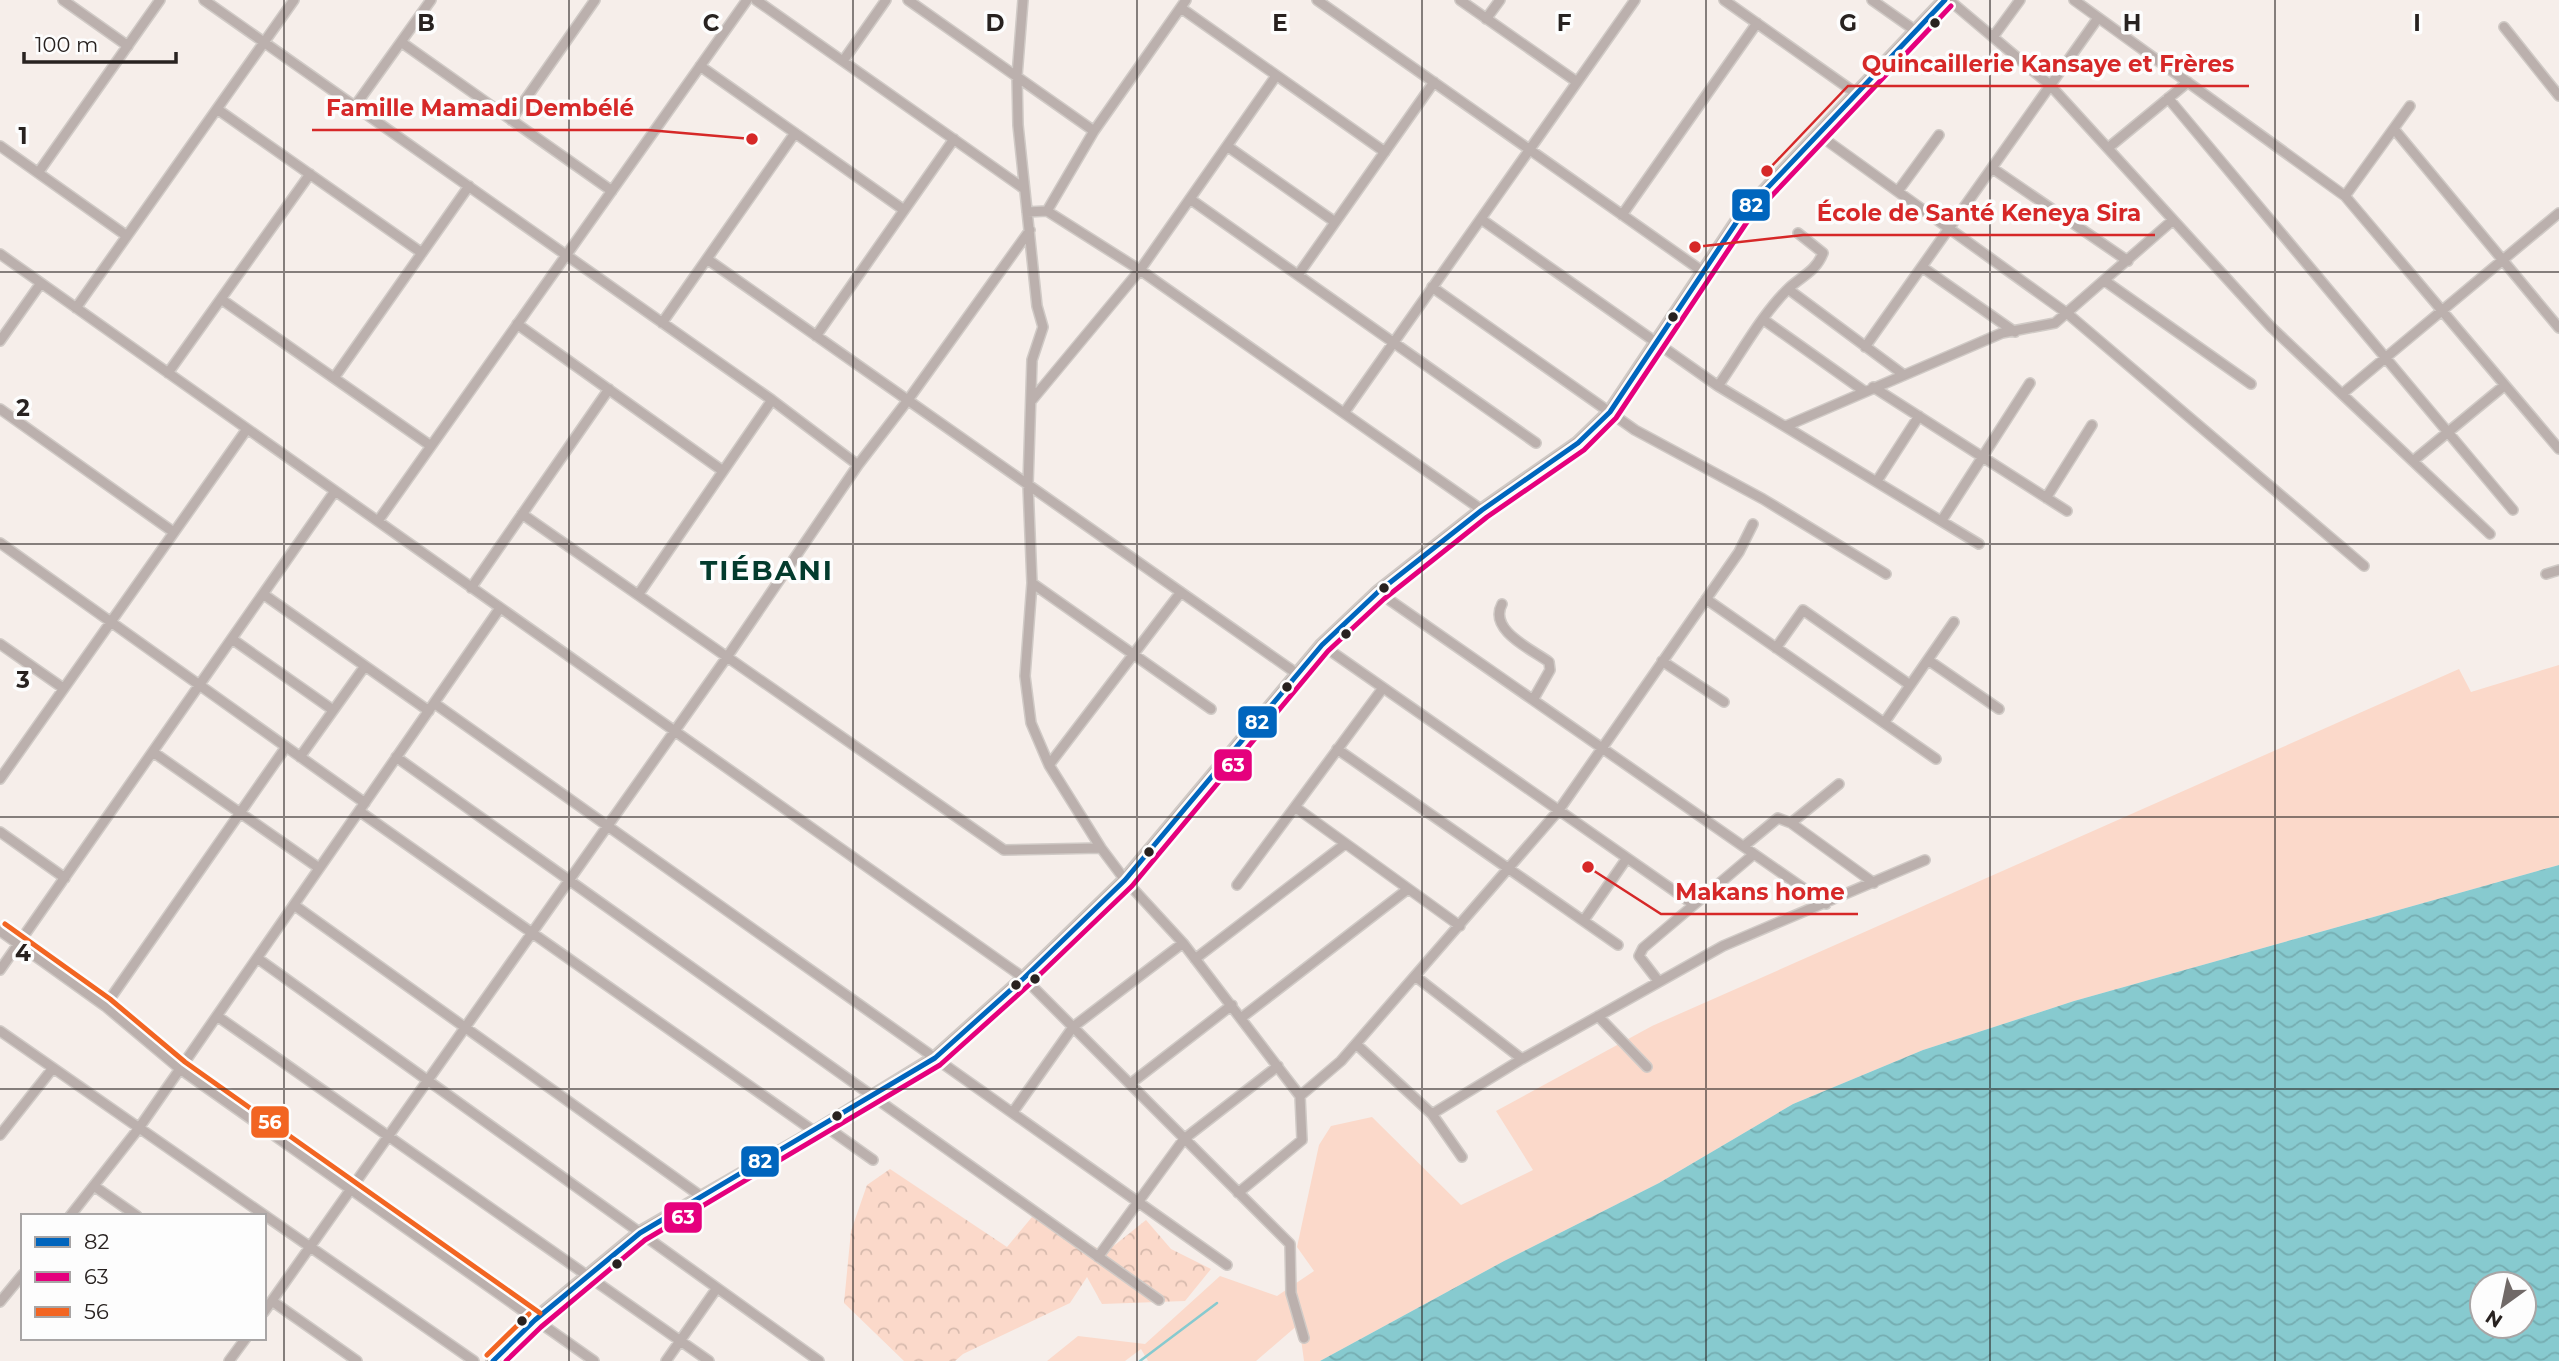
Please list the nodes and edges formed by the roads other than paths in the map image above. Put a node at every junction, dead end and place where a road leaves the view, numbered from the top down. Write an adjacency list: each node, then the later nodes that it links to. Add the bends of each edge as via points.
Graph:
1 (62, 0): 31 (street)
2 (160, 0): 31 (street)
3 (204, 0): 29 (street)
4 (294, 0): 29 (street)
5 (431, 0): 30 (street)
6 (595, 0): 46 (street)
7 (747, 0): 33 (street)
8 (756, 0): 32 (street)
9 (886, 0): 32 (street)
10 (908, 0): 34 (street)
11 (1023, 0): 34 (street)
12 (1317, 0): 21 (street)
13 (1460, 0): 24 (street)
14 (1500, 0): 24 (street)
15 (1635, 0): 37 (street)
16 (1724, 0): 25 (street)
17 (1872, 0): 27 (street)
18 (1947, 0): 27 (main road); 28 (street)
19 (2020, 0): 28 (street)
20 (2074, 0): 23 (street)
21 (1328, 3): 36 (street)
22 (1183, 4): 35 (street); 48 (street)
23 (2098, 18): 38 (street); 39 (street)
24 (1486, 19): 37 (street)
25 (1757, 23): 40 (street); 71 (street)
26 (2504, 27): 41 (street)
27 (1916, 31): 40 (main road)
28 (1993, 37): 39 (street)
29 (264, 42): 43 (street); 45 (street)
30 (401, 42): 43 (street); 46 (street)
31 (128, 46): 59 (street)
32 (843, 61): 52 (street)
33 (700, 66): 49 (street); 63 (street)
34 (1017, 76): 48 (street); 62 (street)
35 (1276, 76): 54 (street); 57 (street)
36 (1434, 82): 56 (street); 57 (street)
37 (1577, 82): 56 (street)
38 (2188, 82): 42 (street); 65 (street)
39 (2050, 85): 55 (street); 58 (street)
40 (1857, 94): 50 (main road)
41 (2559, 96)
42 (2168, 98): 55 (street); 107 (street)
43 (355, 106): 61 (street)
44 (2410, 106): 47 (street)
45 (217, 108): 60 (street); 78 (street)
46 (510, 120): 63 (street)
47 (2394, 129): 65 (street); 83 (street)
48 (1094, 131): 68 (street)
49 (795, 133): 67 (street); 82 (street)
50 (1818, 135): 64 (street); 87 (main road, via 1740,217)
51 (1939, 135): 64 (street)
52 (954, 139): 62 (street); 67 (street)
53 (0, 146): 59 (street)
54 (1227, 146): 66 (street); 74 (street)
55 (2108, 148): 73 (street)
56 (1529, 150): 71 (street); 72 (street)
57 (1385, 152): 74 (street)
58 (1992, 168): 75 (street); 84 (street)
59 (38, 173): 78 (street)
60 (310, 174): 79 (street); 93 (street)
61 (469, 186): 79 (street); 81 (street)
62 (1023, 188): 69 (street)
63 (612, 191): 81 (street)
64 (1898, 191): 75 (street)
65 (2345, 196): 95 (street)
66 (1190, 199): 86 (street); 88 (street)
67 (904, 210): 102 (street)
68 (1047, 211): 69 (street); 86 (street)
69 (1027, 212): 76 (street)
70 (2559, 214): 83 (street)
71 (1622, 215): 87 (street)
72 (1480, 219): 91 (street); 105 (street)
73 (2174, 220): 84 (street); 117 (street, via 2271,327)
74 (1335, 222): 88 (street)
75 (1949, 228): 85 (street); 96 (street)
76 (1030, 230): 119 (street); 120 (street, via 1043,327 1032,360)
77 (1798, 233): 92 (street, via 1823,253 1814,269)
78 (127, 236): 94 (street)
79 (422, 253): 110 (street)
80 (0, 254): 90 (street)
81 (566, 255): 98 (street); 99 (street)
82 (707, 259): 98 (street); 102 (street)
83 (2503, 260): 95 (street); 100 (street)
84 (2128, 261): 89 (street)
85 (1922, 267): 101 (street); 106 (street)
86 (1140, 270): 120 (street); 123 (street)
87 (1702, 271): 105 (main road)
88 (1298, 275): 104 (street)
89 (2105, 281): 96 (street); 112 (street)
90 (41, 283): 94 (street); 103 (street)
91 (1432, 287): 104 (street); 122 (street)
92 (1788, 289): 97 (street); 106 (street)
93 (221, 299): 108 (street); 110 (street)
94 (76, 308): 108 (street)
95 (2442, 311): 107 (street); 113 (street)
96 (2068, 314): 101 (street, via 2055,323); 151 (street)
97 (1764, 320): 114 (street); 116 (street)
98 (662, 323): 118 (street)
99 (517, 324): 115 (street); 130 (street)
100 (2559, 328)
101 (2015, 332): 109 (street, via 2002,333)
102 (816, 336): 119 (street)
103 (0, 341)
104 (1394, 342): 123 (street); 129 (street)
105 (1655, 342): 114 (street); 122 (main road)
106 (1866, 347): 109 (street)
107 (2385, 358): 117 (street); 128 (street)
108 (169, 373): 127 (street)
109 (1904, 374): 116 (street)
110 (334, 378): 130 (street)
111 (2030, 383): 132 (street)
112 (2251, 384)
113 (2505, 385): 128 (street); 131 (street)
114 (1718, 386): 126 (street)
115 (609, 389): 135 (street); 143 (street)
116 (1868, 389): 124 (street); 126 (street)
117 (2342, 394): 133 (street)
118 (772, 400): 134 (street); 135 (street)
119 (908, 400): 134 (street); 137 (street)
120 (1032, 400): 137 (street)
121 (0, 409): 147 (street)
122 (1610, 412): 140 (main road, via 1578,443); 153 (street)
123 (1344, 413): 140 (street)
124 (1919, 416): 132 (street); 136 (street)
125 (2092, 425): 139 (street)
126 (1786, 426): 136 (street)
127 (247, 429): 138 (street); 147 (street)
128 (2448, 432): 133 (street); 141 (street)
129 (1536, 443)
130 (431, 446): 145 (street)
131 (2559, 449)
132 (1982, 457): 139 (street); 144 (street)
133 (2413, 461): 148 (street)
134 (858, 465): 171 (street)
135 (723, 471): 160 (street)
136 (1877, 481): 144 (street)
137 (1028, 485): 155 (street); 157 (street)
138 (335, 491): 145 (street); 159 (street)
139 (2046, 498): 142 (street)
140 (1482, 510): 158 (main road)
141 (2513, 510)
142 (2067, 511)
143 (522, 514): 156 (street); 160 (street)
144 (1942, 520): 150 (street)
145 (378, 521): 156 (street)
146 (1753, 524): 161 (street)
147 (173, 531): 164 (street)
148 (2490, 534)
149 (0, 543): 164 (street)
150 (1979, 544)
151 (2364, 566)
152 (2559, 570): 154 (street)
153 (1886, 574)
154 (2546, 574)
155 (1032, 583): 170 (street); 195 (street, via 1025,676 1031,723)
156 (471, 588): 163 (street)
157 (1181, 592): 170 (street); 175 (street)
158 (1378, 592): 168 (main road); 180 (street)
159 (263, 594): 166 (street); 174 (street)
160 (638, 595): 171 (street)
161 (1706, 599): 169 (street); 173 (street)
162 (1502, 604): 180 (street, via 1503,629 1549,662 1550,670)
163 (500, 608): 182 (street); 187 (street)
164 (110, 622): 176 (street); 178 (street)
165 (1954, 622): 172 (street)
166 (232, 639): 176 (street); 185 (street)
167 (0, 644): 178 (street)
168 (1322, 645): 175 (main road); 179 (street)
169 (1776, 648): 177 (street, via 1803,610); 186 (street)
170 (1135, 656): 183 (street); 195 (street)
171 (727, 657): 187 (street); 207 (street, via 1004,850)
172 (1928, 660): 177 (street); 184 (street)
173 (1662, 661): 181 (street); 189 (street)
174 (365, 666): 182 (street); 185 (street)
175 (1296, 673): 214 (main road)
176 (199, 685): 188 (street); 191 (street)
177 (1910, 685): 186 (street)
178 (63, 688): 196 (street)
179 (1383, 688): 190 (street); 200 (street)
180 (1533, 700): 189 (street)
181 (1724, 702)
182 (432, 707): 193 (street); 203 (street)
183 (1211, 709)
184 (1999, 709)
185 (333, 710): 192 (street)
186 (1884, 723): 194 (street)
187 (674, 731): 203 (street); 233 (street)
188 (286, 747): 192 (street); 201 (street)
189 (1602, 748): 200 (street); 206 (street)
190 (1337, 749): 199 (street); 212 (street)
191 (153, 752): 201 (street); 213 (street)
192 (300, 757): 198 (street)
193 (396, 758): 198 (street); 215 (street)
194 (1936, 759)
195 (1049, 765): 207 (street)
196 (0, 779)
197 (1839, 784): 202 (street)
198 (362, 807): 211 (street); 225 (street)
199 (1294, 807): 205 (street); 217 (street)
200 (1559, 810): 209 (street); 212 (street)
201 (240, 813): 211 (street); 236 (street)
202 (1791, 823): 206 (street, via 1778,818); 216 (street)
203 (608, 826): 215 (street); 244 (street)
204 (0, 832): 213 (street)
205 (1345, 844): 218 (street); 230 (street)
206 (1744, 846): 208 (street)
207 (1101, 848): 214 (street)
208 (1754, 854): 219 (street); 220 (street)
209 (1627, 858): 219 (street); 222 (street)
210 (1925, 860): 216 (street)
211 (319, 868): 221 (street)
212 (1510, 869): 222 (street); 223 (street)
213 (65, 878): 227 (street)
214 (1125, 880): 226 (street); 233 (main road)
215 (569, 881): 225 (street); 253 (street)
216 (1874, 883): 220 (street)
217 (1237, 885)
218 (1408, 889): 223 (street); 239 (street)
219 (1693, 904): 234 (street, via 1639,956)
220 (1826, 904): 234 (street, via 1723,946)
221 (294, 905): 229 (street); 240 (street)
222 (1584, 920): 228 (street)
223 (1460, 926): 232 (street)
224 (0, 932): 227 (street)
225 (532, 933): 240 (street); 257 (street)
226 (1183, 943): 230 (street); 241 (street)
227 (18, 944): 231 (street); 236 (street)
228 (1618, 945)
229 (257, 958): 237 (street); 250 (street)
230 (1195, 959): 235 (street)
231 (0, 970)
232 (1415, 976): 243 (street); 245 (street)
233 (1024, 978): 241 (street); 244 (main road)
234 (1659, 982): 238 (street)
235 (1232, 1005): 239 (street); 251 (street)
236 (105, 1006): 249 (street)
237 (217, 1016): 249 (street); 259 (street)
238 (1598, 1016): 245 (street); 247 (street)
239 (1241, 1018): 246 (street)
240 (465, 1027): 250 (street); 266 (street)
241 (1073, 1027): 251 (street); 254 (street)
242 (0, 1031): 248 (street)
243 (1356, 1044): 252 (street); 255 (street)
244 (935, 1058): 253 (main road); 254 (street)
245 (1522, 1059): 255 (street)
246 (1278, 1066): 252 (street); 260 (street)
247 (1647, 1067)
248 (53, 1068): 256 (street); 258 (street)
249 (180, 1069): 256 (street); 264 (street)
250 (428, 1081): 259 (street); 272 (street)
251 (1130, 1084): 260 (street)
252 (1300, 1096): 265 (street, via 1302,1140)
253 (873, 1097): 257 (main road); 274 (street)
254 (1013, 1112): 267 (street)
255 (1432, 1114): 261 (street)
256 (139, 1128): 263 (street); 270 (street)
257 (820, 1129): 262 (street); 266 (main road)
258 (0, 1135)
259 (388, 1136): 264 (street); 276 (street)
260 (1184, 1139): 265 (street); 267 (street)
261 (1462, 1157)
262 (873, 1160)
263 (94, 1186): 268 (street); 269 (street)
264 (351, 1189): 273 (street); 282 (street)
265 (1238, 1193): 283 (street, via 1290,1244 1291,1293)
266 (702, 1197): 272 (main road)
267 (1138, 1201): 274 (street); 275 (street)
268 (72, 1214)
269 (134, 1214)
270 (263, 1214)
271 (266, 1216): 273 (street)
272 (640, 1233): 276 (main road); 278 (street)
273 (310, 1247): 281 (street); 288 (street)
274 (1098, 1257): 279 (street)
275 (1227, 1265)
276 (587, 1275): 282 (main road); 285 (street)
277 (21, 1276): 280 (street)
278 (717, 1288): 285 (street); 293 (street)
279 (1159, 1300)
280 (0, 1302)
281 (267, 1306): 287 (street)
282 (535, 1320): 289 (main road); 290 (street)
283 (1304, 1338)
284 (245, 1340): 286 (street)
285 (680, 1341): 291 (street); 292 (street)
286 (235, 1359)
287 (357, 1361)
288 (474, 1361)
289 (493, 1361)
290 (594, 1361)
291 (666, 1361)
292 (709, 1361)
293 (819, 1361)

